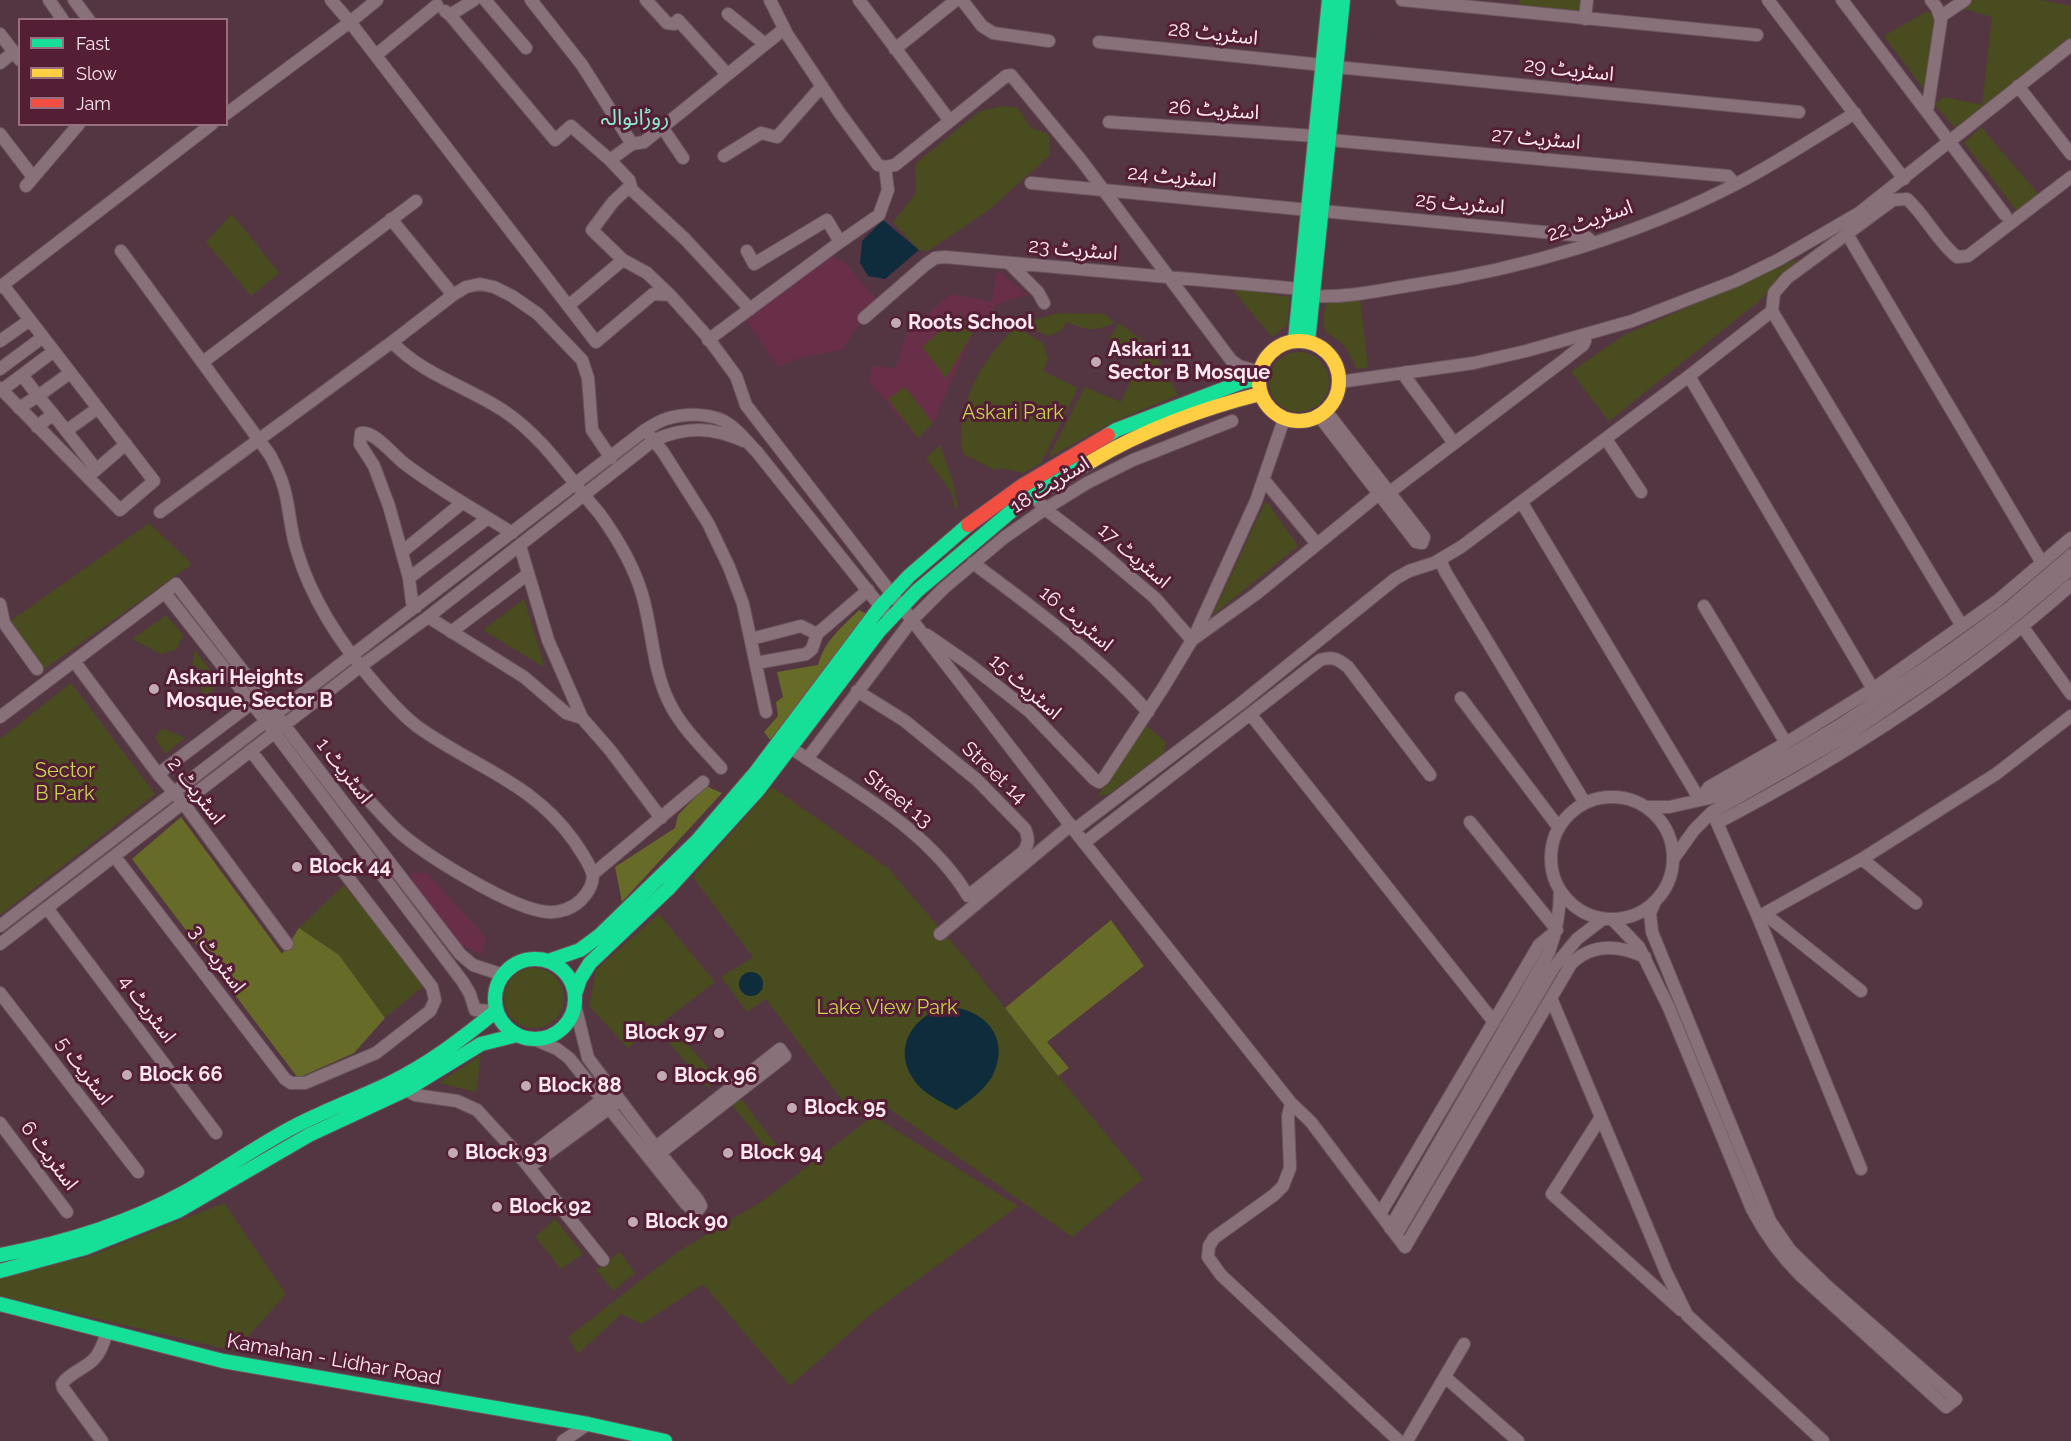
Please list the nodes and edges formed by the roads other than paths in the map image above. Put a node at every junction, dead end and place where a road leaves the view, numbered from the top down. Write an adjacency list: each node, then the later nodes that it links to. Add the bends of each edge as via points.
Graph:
1 (49, 0): 28 (street)
2 (74, 0): 29 (street)
3 (331, 0): 31 (street)
4 (377, 0): 31 (street)
5 (474, 0): 25 (street)
6 (485, 0): 39 (street)
7 (531, 0): 61 (street, via 582,65)
8 (646, 0): 45 (street, via 667,23 675,24 678,20)
9 (770, 0): 32 (street)
10 (859, 0): 40 (street)
11 (956, 0): 40 (street)
12 (962, 0): 35 (street, via 982,26 993,33)
13 (1329, 0): 24 (street)
14 (1343, 0): 26 (street)
15 (1402, 0): 22 (street)
16 (1587, 0): 30 (street)
17 (1768, 0): 49 (street)
18 (1842, 0): 50 (street)
19 (1931, 0): 27 (street)
20 (1965, 0): 27 (street)
21 (434, 2): 25 (street); 41 (street)
22 (1512, 6): 30 (street)
23 (728, 14): 37 (street)
24 (1327, 14): 26 (street); 44 (street)
25 (450, 15): 65 (street, via 555,140 571,126)
26 (1342, 16): 44 (street)
27 (1940, 17): 50 (street)
28 (62, 18)
29 (87, 18)
30 (1585, 19): 34 (street)
31 (351, 22): 41 (street); 51 (street)
32 (784, 29): 37 (street); 46 (street)
33 (0, 34): 42 (street)
34 (1757, 35)
35 (1048, 41)
36 (1100, 42): 44 (street, اسٹریٹ 28)
37 (765, 44): 45 (street)
38 (2071, 45): 47 (street)
39 (526, 48)
40 (895, 49): 52 (street)
41 (376, 55): 90 (street)
42 (17, 56): 43 (street)
43 (0, 63)
44 (1330, 66): 48 (street, اسٹریٹ 29); 57 (street); 59 (street)
45 (727, 74): 56 (street)
46 (822, 86): 63 (street, via 777,137 761,133); 66 (street, via 879,165)
47 (2018, 86): 60 (street); 62 (street)
48 (1799, 112)
49 (1855, 112): 68 (street); 70 (street, اسٹریٹ 22)
50 (1927, 112): 60 (street)
51 (228, 113)
52 (950, 121): 66 (street, via 895,165); 72 (street, via 1011,75)
53 (1109, 122): 57 (street, اسٹریٹ 26)
54 (209, 126): 85 (street)
55 (73, 127): 58 (street, via 29,181)
56 (662, 127): 61 (street, via 644,142); 64 (street)
57 (1315, 136): 74 (street)
58 (1, 137)
59 (1330, 140): 70 (street, اسٹریٹ 27, via 1728,176); 74 (street)
60 (1950, 142): 68 (street); 75 (street)
61 (633, 144): 65 (street)
62 (2071, 154)
63 (724, 156)
64 (683, 158)
65 (610, 160): 71 (street)
66 (885, 167): 78 (street, via 888,190 879,215)
67 (2071, 177): 77 (street, via 1968,256 1958,257 1949,251 1907,199 1893,200)
68 (1904, 178): 95 (street, via 1851,218 1746,276)
69 (1031, 183): 72 (street, اسٹریٹ 24)
70 (1735, 184): 79 (street, اسٹریٹ 22, via 1665,216)
71 (630, 186): 82 (street, via 592,230); 91 (street)
72 (1104, 190): 74 (street, اسٹریٹ 24); 84 (street)
73 (416, 201): 76 (street)
74 (1315, 210): 79 (street, اسٹریٹ 25, via 1585,236); 86 (street)
75 (2005, 214)
76 (391, 219): 87 (street); 102 (street)
77 (1847, 234): 92 (street, via 1778,287); 149 (street)
78 (840, 242): 81 (street, via 827,220 754,264); 91 (street)
79 (1591, 243): 86 (street, اسٹریٹ 22, via 1456,279 1365,293)
80 (121, 251): 102 (street)
81 (747, 251)
82 (623, 260): 88 (street, via 647,273); 90 (street)
83 (1010, 264): 84 (street, اسٹریٹ 23); 89 (street); 93 (street, اسٹریٹ 23, via 935,258)
84 (1171, 278): 86 (street, اسٹریٹ 23); 107 (street, via 1231,360)
85 (1, 286): 94 (street)
86 (1308, 293): 99 (street)
87 (453, 295): 100 (street); 128 (street, via 480,284 494,287 538,314 555,331 582,360 592,404 592,430)
88 (670, 295): 90 (street, via 653,294 596,342); 97 (street)
89 (1044, 303)
90 (568, 306)
91 (750, 309): 97 (street)
92 (1772, 312): 108 (street); 165 (street)
93 (864, 318)
94 (30, 320): 96 (street); 98 (street)
95 (1583, 336): 104 (street, via 1474,363); 126 (street, via 1583,345)
96 (43, 338): 101 (street); 103 (street)
97 (708, 340): 156 (street, via 736,376 746,405)
98 (0, 341)
99 (1302, 341): 107 (street, via 1272,350); 109 (street, via 1318,346 1334,361)
100 (392, 342): 122 (street); 131 (street, via 434,375 524,425)
101 (54, 351): 105 (street); 106 (street)
102 (203, 362): 122 (street)
103 (0, 369)
104 (1406, 372): 109 (street); 126 (street, via 1406,378)
105 (70, 373): 112 (street); 114 (street)
106 (22, 375): 110 (street); 112 (street)
107 (1258, 375): 111 (street); 156 (street, via 1116,430 1067,458 963,528)
108 (1689, 376): 123 (street); 176 (street)
109 (1339, 382): 115 (street, via 1336,398)
110 (1, 389): 113 (street)
111 (1260, 394): 117 (street, via 1269,409); 134 (street, via 1213,406 1111,449)
112 (38, 396): 113 (street); 116 (street)
113 (19, 408): 119 (street)
114 (98, 408): 121 (street); 127 (street)
115 (1322, 413): 117 (street, via 1302,421); 133 (street)
116 (53, 414): 119 (street); 121 (street)
117 (1284, 418): 130 (street)
118 (1232, 421): 138 (street, اسٹریٹ 18, via 1133,460)
119 (37, 427): 129 (street)
120 (645, 430): 124 (street); 125 (street, via 663,419 704,416 728,422); 128 (street)
121 (66, 431): 129 (street)
122 (259, 439): 139 (street); 171 (street, via 284,488 296,550 310,588)
123 (1606, 439): 132 (street); 136 (street)
124 (654, 440): 125 (street, via 673,432 704,430); 135 (street); 169 (street, via 708,523 743,604)
125 (746, 441): 154 (street)
126 (1454, 443): 133 (street)
127 (126, 444): 129 (street); 129 (street, via 154,481 120,510)
128 (611, 458): 131 (street)
129 (91, 474)
130 (1264, 480): 143 (street); 170 (street)
131 (576, 484): 135 (street); 141 (street)
132 (1641, 492)
133 (1385, 493): 143 (street)
134 (1033, 495): 138 (street, اسٹریٹ 17); 160 (street, via 957,556)
135 (584, 496): 144 (street); 193 (street, via 629,561 642,594 656,669 670,705)
136 (1522, 502): 147 (street); 199 (street)
137 (462, 503): 140 (street); 145 (street); 145 (street, via 374,437 361,433 360,444 374,466)
138 (1045, 509): 148 (street, اسٹریٹ 18); 170 (street, اسٹریٹ 17, via 1155,598)
139 (160, 512)
140 (488, 518): 141 (street); 152 (street)
141 (512, 533): 159 (street)
142 (2071, 538): 149 (street)
143 (1317, 544): 170 (street)
144 (520, 546): 151 (street); 162 (street)
145 (402, 552): 152 (street)
146 (2071, 555): 199 (street, via 2009,608 1842,724 1728,790)
147 (1440, 560): 200 (street); 206 (street, via 1395,579 1240,704)
148 (973, 563): 164 (street, اسٹریٹ 18, via 944,588); 182 (street, اسٹریٹ 16, via 1065,634)
149 (2042, 563): 165 (street)
150 (2071, 569): 204 (street, via 1991,635 1866,723)
151 (528, 574): 167 (street); 187 (street, via 548,640)
152 (409, 578): 159 (street)
153 (2071, 585): 166 (street)
154 (868, 590): 161 (street); 168 (street)
155 (165, 593): 172 (street, اسٹریٹ 1); 180 (street, اسٹریٹ 1); 180 (street, اسٹریٹ 1, via 176,584)
156 (893, 594): 160 (street); 161 (street)
157 (0, 604): 175 (street, via 4,623)
158 (1704, 606): 189 (street)
159 (416, 607): 171 (street)
160 (902, 607): 163 (street); 164 (street)
161 (880, 608): 163 (street); 226 (street, via 756,772 696,841 599,936 580,950)
162 (428, 617): 167 (street); 174 (street)
163 (890, 619): 190 (street)
164 (915, 625): 177 (street, اسٹریٹ 18); 182 (street, اسٹریٹ 15, via 1029,711 1099,782); 206 (street)
165 (1962, 626): 176 (street)
166 (2022, 626): 178 (street); 204 (street, via 1897,718 1814,770)
167 (451, 632): 187 (street, via 524,677 566,713)
168 (817, 634): 169 (street, via 801,626); 173 (street, via 806,654)
169 (751, 639): 173 (street)
170 (1192, 640): 182 (street)
171 (354, 655): 174 (street); 186 (street)
172 (74, 661): 185 (street, اسٹریٹ 1); 194 (street, اسٹریٹ 2)
173 (756, 663): 181 (street)
174 (361, 666): 188 (street); 212 (street, via 416,725 537,800 562,825)
175 (37, 669)
176 (1873, 689): 189 (street)
177 (857, 691): 192 (street, اسٹریٹ 18); 214 (street, Street 14, via 932,743 977,780 1025,829 1029,837 1023,852)
178 (2071, 694)
179 (1461, 698): 207 (street)
180 (256, 699): 186 (street, اسٹریٹ 1); 194 (street)
181 (766, 712)
182 (1148, 712)
183 (1251, 715): 195 (street, via 1320,660 1336,658 1348,667); 208 (street); 233 (street)
184 (2071, 716): 211 (street, via 1996,774)
185 (0, 717)
186 (271, 718): 188 (street, اسٹریٹ 1); 198 (street)
187 (582, 718): 203 (street)
188 (279, 729): 191 (street); 227 (street, اسٹریٹ 1, via 466,961); 232 (street, اسٹریٹ 1, via 463,982 475,1010)
189 (1786, 743): 199 (street, via 1709,787)
190 (791, 748): 192 (street, Street 13); 231 (street, via 712,843 590,963 580,979)
191 (251, 751): 201 (street); 209 (street, اسٹریٹ 3, via 428,979 435,993 430,1011 376,1053 305,1083 291,1083)
192 (807, 759): 214 (street, Street 13, via 906,827 943,863)
193 (722, 768)
194 (158, 774): 198 (street, اسٹریٹ 2)
195 (1430, 775)
196 (703, 782): 203 (street)
197 (357, 788): 212 (street, via 398,831 433,856 532,908 548,912 576,905 591,886)
198 (175, 792): 201 (street, اسٹریٹ 2); 220 (street)
199 (1700, 800): 202 (street)
200 (1585, 803): 202 (street, via 1616,797); 207 (street)
201 (184, 804): 209 (street); 224 (street, اسٹریٹ 2)
202 (1646, 807): 210 (street, via 1669,834)
203 (661, 818): 212 (street)
204 (1715, 818): 210 (street, via 1694,830); 218 (street)
205 (1470, 822): 221 (street)
206 (1072, 828): 208 (street); 222 (street)
207 (1559, 828): 213 (street, via 1551,859)
208 (1084, 843): 239 (street)
209 (115, 857): 217 (street)
210 (1674, 858): 216 (street, via 1672,875)
211 (1862, 860): 215 (street); 218 (street)
212 (593, 874)
213 (1560, 890): 219 (street, via 1586,914); 221 (street)
214 (968, 896)
215 (1916, 903)
216 (1654, 904): 219 (street, via 1628,918); 225 (street, via 1650,913 1655,941 1770,1221 1790,1250 1827,1286 1956,1399 1946,1407 1800,1275 1766,1235)
217 (47, 908): 223 (street); 242 (street, اسٹریٹ 4)
218 (1762, 916): 228 (street); 244 (street)
219 (1608, 919): 225 (street, via 1631,936); 249 (street, via 1577,939 1554,967)
220 (0, 926)
221 (1557, 930): 233 (street, via 1539,945); 249 (street, via 1549,952)
222 (940, 934)
223 (0, 944)
224 (287, 945)
225 (1644, 957): 230 (street, via 1630,950 1604,948 1580,955)
226 (548, 961): 227 (street, via 528,959); 231 (street, via 566,973)
227 (503, 975): 232 (street, via 495,992)
228 (1861, 991)
229 (0, 993): 245 (street, اسٹریٹ 5)
230 (1551, 998): 240 (street); 249 (street, via 1405,1247)
231 (575, 999): 235 (street, via 573,1014 562,1030); 238 (street, via 588,1058)
232 (496, 1011): 234 (street); 246 (street, via 438,1056 392,1082 292,1127)
233 (1494, 1022): 248 (street)
234 (516, 1035): 235 (street); 236 (street, via 481,1044)
235 (536, 1040): 238 (street, via 569,1058)
236 (406, 1090): 243 (street, via 457,1101 477,1110); 246 (street)
237 (725, 1097): 237 (street, via 780,1049 785,1056); 238 (street, via 654,1152)
238 (611, 1100): 243 (street)
239 (1291, 1103): 248 (street, via 1311,1122); 262 (street, via 1290,1168 1283,1186 1214,1238 1208,1257 1221,1275)
240 (1601, 1117): 254 (street); 254 (street, via 1552,1194)
241 (0, 1123): 247 (street, اسٹریٹ 6)
242 (216, 1133)
243 (526, 1164): 251 (street)
244 (1861, 1169)
245 (138, 1172)
246 (212, 1183): 250 (street, via 93,1232); 252 (street, via 178,1211 126,1233)
247 (67, 1212)
248 (1380, 1215): 249 (street)
249 (1393, 1232)
250 (0, 1255)
251 (603, 1260)
252 (0, 1271)
253 (0, 1304): 255 (street, Kamahan - Lidhar Road)
254 (1687, 1315): 265 (street)
255 (107, 1332): 258 (street, Kamahan - Lidhar Road, via 223,1361); 259 (street, via 93,1360 62,1384)
256 (1464, 1344): 257 (street)
257 (1444, 1377): 263 (street); 264 (street)
258 (588, 1424): 260 (street); 261 (street, Kamahan - Lidhar Road)
259 (102, 1441)
260 (562, 1441)
261 (665, 1441)
262 (1399, 1441)
263 (1407, 1441)
264 (1518, 1441)
265 (1823, 1441)

